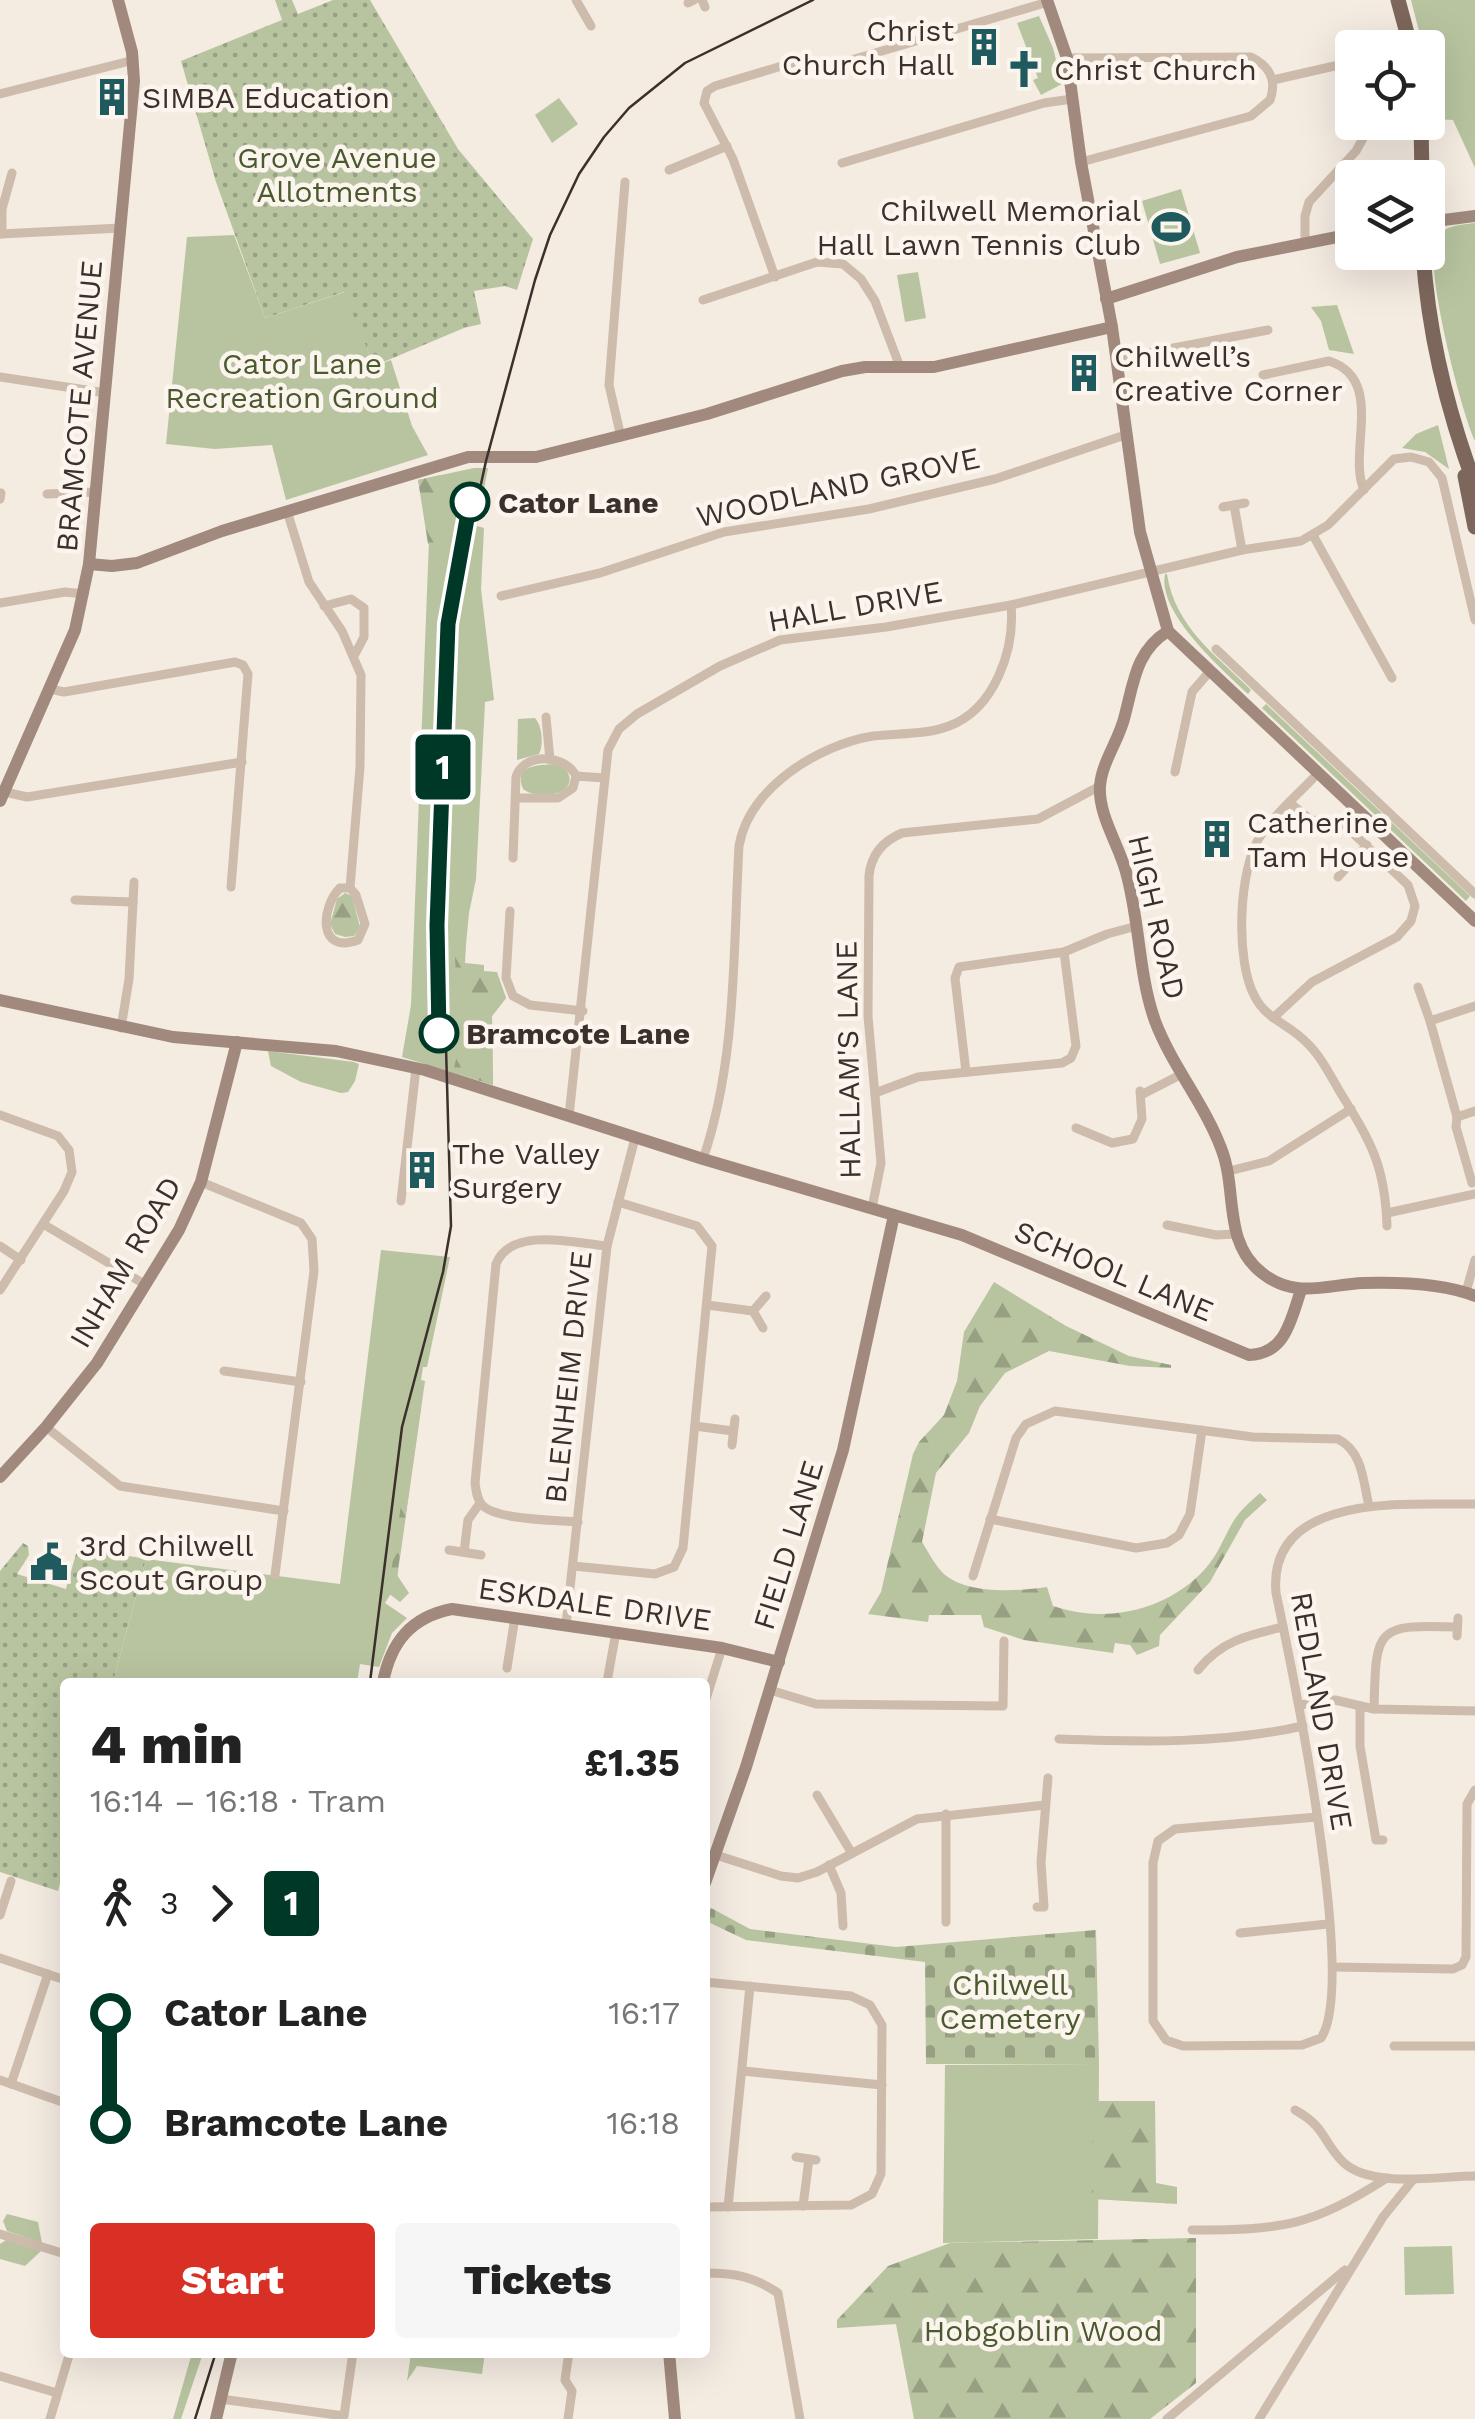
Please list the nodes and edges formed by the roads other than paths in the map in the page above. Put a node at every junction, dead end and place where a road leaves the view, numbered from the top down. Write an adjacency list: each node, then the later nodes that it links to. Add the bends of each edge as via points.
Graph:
1 (118, 0): 9 (street, BRAMCOTE AVENUE)
2 (1398, 0): 6 (main road)
3 (1048, 1): 8 (street); 13 (street)
4 (573, 2): 5 (street)
5 (591, 26)
6 (1406, 30)
7 (779, 52): 11 (street)
8 (1067, 58): 14 (street, via 1251,57); 16 (street)
9 (134, 60): 15 (street); 26 (street, BRAMCOTE AVENUE)
10 (795, 62): 11 (street)
11 (782, 65): 18 (street, via 707,92 706,110)
12 (1335, 66): 14 (street)
13 (821, 69)
14 (1273, 80): 19 (street, via 1270,100 1252,116)
15 (0, 94)
16 (1072, 99): 19 (street); 20 (street)
17 (1362, 140): 29 (street, via 1309,202)
18 (726, 146): 21 (street); 31 (street)
19 (1081, 162): 32 (street)
20 (842, 163)
21 (669, 170)
22 (12, 174): 27 (street)
23 (626, 182): 44 (street, via 609,385)
24 (1475, 216): 25 (street)
25 (1445, 220)
26 (121, 228): 27 (street); 42 (street, BRAMCOTE AVENUE)
27 (1, 234)
28 (1335, 237): 29 (street)
29 (1305, 243): 32 (street, via 1222,261)
30 (1424, 270): 45 (main road)
31 (774, 277): 33 (street); 37 (street, via 824,261 852,269 875,300)
32 (1106, 299): 34 (street)
33 (703, 300)
34 (1112, 328): 36 (street); 37 (street, via 948,365)
35 (1268, 330): 36 (street)
36 (1116, 359): 43 (street)
37 (900, 367): 44 (street, via 865,366)
38 (1276, 372): 39 (street); 41 (street); 47 (street, via 1329,361 1347,371 1359,399)
39 (1263, 375)
40 (0, 377): 42 (street)
41 (1279, 384)
42 (106, 393): 48 (street, BRAMCOTE AVENUE)
43 (1125, 435): 56 (street); 58 (street, WOODLAND GROVE, via 995,480 724,532 600,574)
44 (621, 437): 51 (street, via 536,456 468,457)
45 (1458, 437): 46 (main road); 52 (main road)
46 (1475, 485)
47 (1364, 490): 53 (street); 62 (street, via 1399,458 1420,458 1436,468)
48 (97, 492): 49 (street); 55 (street, BRAMCOTE AVENUE)
49 (46, 494)
50 (1234, 505): 54 (street)
51 (287, 511): 55 (street, via 137,562); 61 (street, via 308,582)
52 (1475, 527)
53 (1314, 537): 54 (street, HALL DRIVE); 69 (street)
54 (1242, 550): 56 (street, HALL DRIVE)
55 (90, 564): 57 (street, BRAMCOTE AVENUE)
56 (1149, 570): 60 (street, HALL DRIVE); 63 (street)
57 (84, 594): 59 (street); 70 (street, BRAMCOTE AVENUE)
58 (501, 596)
59 (0, 603)
60 (1011, 605): 81 (street, HALL DRIVE, via 794,637 749,652 628,719 612,739); 120 (street, via 1012,633 1000,672 966,716 948,727 828,750 772,788 744,824 725,1072)
61 (324, 606): 66 (street); 66 (street, via 351,599 364,608 364,638)
62 (1475, 620)
63 (1168, 631): 68 (street); 82 (street, via 1141,656)
64 (1216, 649): 67 (street)
65 (1234, 649): 67 (street)
66 (355, 654): 92 (street, via 362,719)
67 (1226, 658): 71 (street)
68 (1210, 671): 72 (street); 74 (street, via 1192,692)
69 (1393, 677)
70 (50, 689): 77 (street, via 239,663 248,674); 83 (street, BRAMCOTE AVENUE)
71 (1262, 692): 72 (street); 93 (street)
72 (1248, 707): 79 (street)
73 (546, 717): 75 (street)
74 (1178, 759): 76 (street); 78 (street)
75 (550, 760): 80 (street, via 566,762); 84 (street, via 520,767)
76 (1191, 761)
77 (242, 762): 83 (street); 90 (street)
78 (1176, 772)
79 (1318, 773): 85 (street); 98 (street)
80 (576, 776): 81 (street); 84 (street, via 563,796)
81 (604, 778): 104 (street, HALL DRIVE)
82 (1100, 786): 99 (street, HIGH ROAD); 112 (street, HALLAM'S LANE, via 1043,817 912,830 878,850 869,876 868,1016)
83 (2, 797)
84 (516, 798): 87 (street)
85 (1290, 804): 86 (street, via 1312,820 1338,820); 105 (street, via 1257,843 1241,917 1247,979)
86 (1367, 845): 88 (street); 105 (street, via 1412,892 1412,921 1398,937 1312,982)
87 (513, 858)
88 (1338, 877)
89 (134, 882): 96 (street)
90 (231, 887)
91 (88, 888): 95 (street)
92 (350, 888): 92 (street, via 364,929 358,940 340,942 325,923 335,893)
93 (1475, 894)
94 (75, 900): 95 (street)
95 (88, 900): 96 (street)
96 (133, 902): 107 (street)
97 (510, 911): 104 (street, via 506,978 513,996 530,1005)
98 (1473, 914)
99 (1137, 926): 100 (street); 111 (street, HIGH ROAD, via 1150,1002)
100 (1064, 952): 110 (street, via 959,967); 110 (street, via 1076,1046 1071,1058)
101 (1418, 987): 106 (street)
102 (0, 1000): 107 (street)
103 (1475, 1006): 106 (street)
104 (583, 1011): 116 (street, HALL DRIVE)
105 (1273, 1018): 113 (street, via 1316,1052)
106 (1430, 1021): 117 (street)
107 (120, 1028): 108 (street)
108 (238, 1042): 109 (street); 122 (street, INHAM ROAD)
109 (416, 1068): 116 (street); 124 (street)
110 (966, 1072): 112 (street, via 918,1077)
111 (1182, 1074): 119 (street, via 1140,1093 1141,1125 1133,1138 1112,1143 1081,1130); 121 (street, HIGH ROAD)
112 (876, 1093): 128 (street, HALLAM'S LANE, via 880,1172)
113 (1351, 1108): 121 (street, via 1269,1160); 129 (street, via 1378,1159)
114 (1475, 1110): 117 (street)
115 (0, 1115): 131 (street, via 51,1132 69,1150 69,1181)
116 (569, 1116): 118 (street)
117 (1457, 1117): 125 (street)
118 (635, 1138): 120 (street); 127 (street, BLENHEIM DRIVE)
119 (1081, 1144)
120 (702, 1159): 128 (street)
121 (1230, 1171): 134 (street, HIGH ROAD)
122 (201, 1182): 139 (street, INHAM ROAD); 148 (street, via 297,1220 312,1238)
123 (388, 1187): 124 (street)
124 (402, 1188): 126 (street)
125 (1474, 1188): 129 (street)
126 (401, 1201)
127 (618, 1202): 136 (street, BLENHEIM DRIVE); 144 (street, via 702,1230 712,1252)
128 (872, 1208): 130 (street, SCHOOL LANE)
129 (1387, 1213): 133 (street)
130 (894, 1215): 141 (street, SCHOOL LANE, via 996,1248 1249,1355 1272,1350 1283,1339); 174 (street, FIELD LANE, via 842,1450)
131 (43, 1224): 137 (street); 139 (street)
132 (1167, 1225): 134 (street)
133 (1387, 1226)
134 (1235, 1234): 141 (street, via 1262,1273)
135 (0, 1246): 137 (street)
136 (607, 1246): 154 (street, via 520,1242 498,1258 474,1483); 159 (street, BLENHEIM DRIVE)
137 (20, 1260): 140 (street)
138 (1475, 1260): 142 (street)
139 (146, 1285): 149 (street, INHAM ROAD)
140 (0, 1290)
141 (1301, 1290): 142 (street, via 1366,1283)
142 (1470, 1294)
143 (766, 1296): 145 (street)
144 (707, 1306): 145 (street); 150 (street)
145 (753, 1311): 146 (street)
146 (763, 1328)
147 (224, 1371): 148 (street)
148 (301, 1382): 157 (street)
149 (46, 1426): 153 (street, INHAM ROAD); 157 (street, via 120,1486)
150 (695, 1426): 152 (street, via 734,1425); 163 (street, via 683,1548 674,1567 655,1574)
151 (1202, 1430): 156 (street, via 1338,1439 1357,1457); 158 (street, via 1061,1410 1039,1416 1016,1438); 158 (street, via 1190,1514 1167,1543 1136,1548)
152 (732, 1445)
153 (0, 1478)
154 (480, 1503): 159 (street, via 500,1514); 161 (street, via 468,1520)
155 (1475, 1504): 156 (street, REDLAND DRIVE)
156 (1369, 1506): 168 (street, REDLAND DRIVE, via 1312,1523 1284,1550 1275,1582)
157 (284, 1511): 164 (street)
158 (990, 1519): 165 (street)
159 (578, 1522): 163 (street, BLENHEIM DRIVE)
160 (450, 1550): 161 (street)
161 (464, 1552): 162 (street)
162 (481, 1554)
163 (573, 1566): 167 (street, BLENHEIM DRIVE)
164 (275, 1575)
165 (973, 1576)
166 (515, 1617): 167 (street, ESKDALE DRIVE); 175 (street); 178 (street, ESKDALE DRIVE, via 436,1612 395,1645)
167 (566, 1625): 170 (street, ESKDALE DRIVE)
168 (1283, 1627): 173 (street, via 1231,1641); 182 (street, REDLAND DRIVE)
169 (1457, 1627): 184 (street, via 1407,1626 1388,1635 1376,1656)
170 (616, 1632): 172 (street, ESKDALE DRIVE); 179 (street)
171 (1004, 1641): 181 (street, via 1003,1706 816,1704)
172 (722, 1648): 174 (street, ESKDALE DRIVE); 180 (street)
173 (1208, 1658): 176 (street); 177 (street)
174 (779, 1662): 181 (street, FIELD LANE)
175 (507, 1668)
176 (1216, 1668)
177 (1198, 1670)
178 (383, 1678)
179 (608, 1678)
180 (710, 1686)
181 (770, 1690): 200 (street, FIELD LANE)
182 (1299, 1705): 183 (street, via 1334,1700); 187 (street, REDLAND DRIVE)
183 (1360, 1706): 184 (street); 198 (street, via 1376,1840)
184 (1374, 1709): 185 (street)
185 (1475, 1711)
186 (1113, 1725): 189 (street)
187 (1303, 1726): 189 (street, via 1227,1739); 197 (street, REDLAND DRIVE)
188 (1059, 1738): 189 (street)
189 (1113, 1740)
190 (1048, 1778): 194 (street)
191 (1475, 1790): 215 (street, via 1468,1804 1462,1965)
192 (817, 1795): 195 (street)
193 (836, 1800): 195 (street)
194 (1045, 1804): 196 (street); 206 (street, via 1044,1907)
195 (824, 1806): 199 (street)
196 (946, 1814): 199 (street, via 902,1824); 205 (street)
197 (1317, 1817): 211 (street, REDLAND DRIVE); 215 (street, REDLAND DRIVE, via 1175,1829 1158,1842 1153,2021 1177,2045 1310,2044 1327,2027)
198 (1383, 1840)
199 (851, 1852): 201 (street)
200 (716, 1855): 201 (street, via 788,1877); 202 (street, FIELD LANE)
201 (829, 1865): 208 (street)
202 (710, 1870)
203 (11, 1881): 209 (street)
204 (933, 1895): 205 (street)
205 (946, 1895): 210 (street)
206 (1037, 1907)
207 (831, 1913): 208 (street)
208 (843, 1914): 212 (street)
209 (0, 1915)
210 (946, 1922)
211 (1328, 1924): 213 (street); 215 (street, REDLAND DRIVE)
212 (843, 1926)
213 (1240, 1933)
214 (0, 1958): 216 (street)
215 (1333, 1967)
216 (48, 1974): 217 (street); 224 (street)
217 (60, 1978)
218 (710, 1982): 219 (street)
219 (750, 1986): 222 (street); 225 (street, via 851,1996 870,2004 882,2025)
220 (1394, 2046): 221 (street)
221 (1475, 2046)
222 (743, 2071): 225 (street); 233 (street)
223 (0, 2080): 224 (street)
224 (11, 2084): 226 (street)
225 (882, 2085): 232 (street, via 875,2190 856,2204)
226 (60, 2101)
227 (1295, 2110): 230 (street, via 1313,2120 1346,2165)
228 (796, 2157): 232 (street, via 813,2160)
229 (1475, 2176): 231 (street)
230 (1387, 2178): 231 (street); 235 (street, via 1299,2224)
231 (1412, 2180): 238 (street)
232 (803, 2206): 233 (street)
233 (728, 2207): 234 (street)
234 (710, 2208)
235 (1192, 2230)
236 (0, 2234): 237 (street)
237 (60, 2252)
238 (1354, 2262): 253 (street); 254 (street)
239 (710, 2273): 252 (street, via 734,2272 778,2293)
240 (68, 2358): 246 (street)
241 (230, 2358): 247 (street)
242 (352, 2358): 247 (street, via 344,2416)
243 (567, 2358): 250 (street)
244 (670, 2358): 251 (street)
245 (0, 2376): 246 (street)
246 (57, 2393): 248 (street)
247 (220, 2399): 249 (street)
248 (50, 2419)
249 (216, 2419)
250 (568, 2419)
251 (675, 2419)
252 (800, 2419)
253 (1168, 2419)
254 (1259, 2419)

